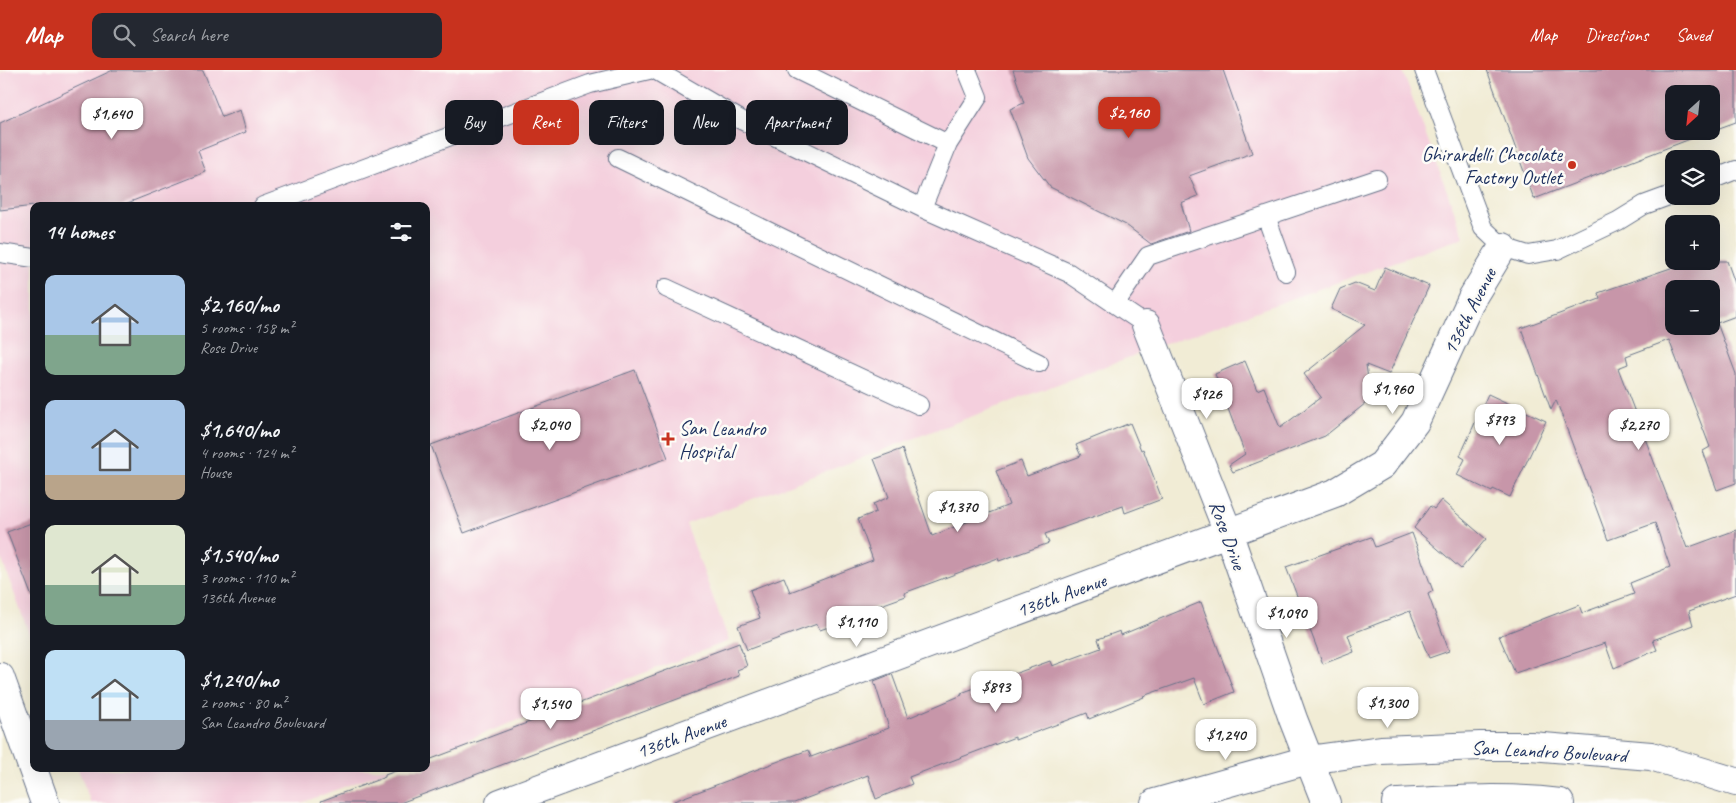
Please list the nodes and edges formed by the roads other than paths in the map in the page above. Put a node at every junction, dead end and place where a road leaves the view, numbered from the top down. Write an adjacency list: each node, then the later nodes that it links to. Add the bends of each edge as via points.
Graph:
1 (649, 70): 12 (lane, via 590,84)
2 (655, 70): 13 (lane, via 741,120)
3 (797, 70): 6 (lane)
4 (967, 70): 6 (lane, via 978,97)
5 (1424, 70): 15 (lane, via 1483,228)
6 (948, 144): 13 (lane)
7 (618, 158): 22 (lane)
8 (1736, 170): 9 (lane)
9 (1720, 176)
10 (1377, 179): 14 (lane)
11 (1665, 197): 15 (lane, via 1557,250 1528,255)
12 (274, 202)
13 (922, 208): 20 (lane, via 1069,274)
14 (1266, 216): 18 (lane); 20 (lane, via 1148,256)
15 (1503, 246): 24 (street, 136th Avenue, via 1472,298 1415,422 1382,464 1335,493)
16 (0, 253): 17 (lane)
17 (30, 257)
18 (1286, 272)
19 (666, 288): 23 (lane)
20 (1115, 304): 21 (lane)
21 (1146, 324): 24 (street, Rose Drive)
22 (1039, 363)
23 (919, 405)
24 (1228, 532): 27 (street, Rose Drive); 31 (street, 136th Avenue)
25 (0, 676): 26 (street)
26 (30, 759)
27 (1308, 760): 29 (street, San Leandro Boulevard, via 1381,750 1531,746 1651,756); 32 (street, San Leandro Boulevard); 33 (street, Rose Drive)
28 (35, 772): 30 (street)
29 (1736, 782)
30 (46, 803)
31 (500, 803)
32 (1155, 803)
33 (1326, 803)
34 (1396, 803): 35 (street, via 1481,799)
35 (1560, 803)

